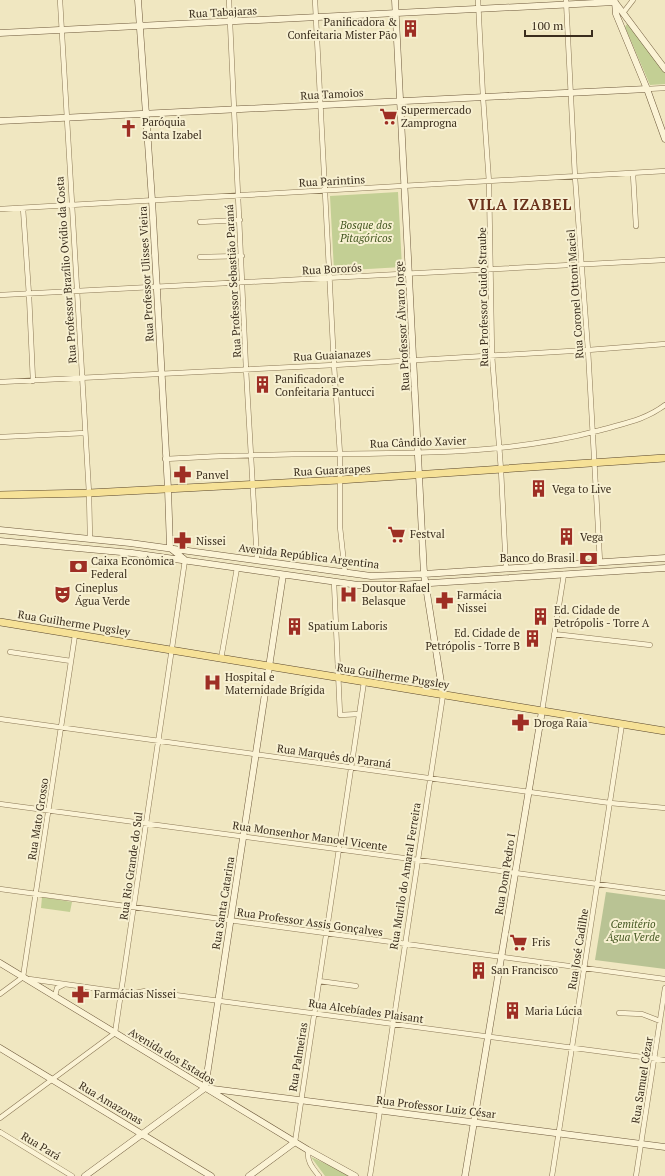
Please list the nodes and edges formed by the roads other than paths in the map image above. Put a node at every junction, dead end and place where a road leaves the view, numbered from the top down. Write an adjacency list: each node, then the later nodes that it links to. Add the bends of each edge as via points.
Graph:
1 (60, 0): 17 (street, Rua Professor Brazílio Ovídio da Costa)
2 (138, 0): 16 (street, Rua Professor Ulisses Vieira)
3 (229, 0): 15 (street, Rua Professor Sebastião Paraná)
4 (315, 0): 13 (street)
5 (395, 0): 11 (street, Rua Professor Álvaro Jorge)
6 (478, 0): 10 (street, Rua Professor Guido Straube)
7 (633, 0): 12 (street)
8 (614, 1): 9 (street, Rua Tabajaras); 12 (street); 14 (street)
9 (566, 2): 10 (street, Rua Tabajaras); 22 (street, Rua Coronel Ottoni Maciel)
10 (478, 9): 11 (street, Rua Tabajaras); 23 (street, Rua Professor Guido Straube)
11 (396, 13): 13 (street, Rua Tabajaras); 24 (street, Rua Professor Álvaro Jorge)
12 (623, 13): 14 (street); 19 (street)
13 (316, 17): 15 (street, Rua Tabajaras); 25 (street)
14 (618, 20): 21 (street)
15 (230, 22): 16 (street, Rua Tabajaras); 26 (street, Rua Professor Sebastião Paraná)
16 (139, 26): 17 (street, Rua Tabajaras); 27 (street, Rua Professor Ulisses Vieira)
17 (62, 30): 18 (street, Rua Tabajaras); 28 (street, Rua Professor Brazílio Ovídio da Costa)
18 (0, 33)
19 (665, 69)
20 (665, 88): 21 (street, Rua Tamoios)
21 (647, 89): 22 (street, Rua Tamoios); 30 (street)
22 (570, 93): 23 (street, Rua Tamoios); 33 (street, Rua Coronel Ottoni Maciel)
23 (483, 97): 24 (street, Rua Tamoios); 34 (street, Rua Professor Guido Straube)
24 (400, 101): 25 (street, Rua Tamoios); 35 (street, Rua Professor Álvaro Jorge)
25 (320, 105): 26 (street, Rua Tamoios); 36 (street)
26 (234, 109): 27 (street, Rua Tamoios); 37 (street, Rua Professor Sebastião Paraná)
27 (145, 113): 28 (street, Rua Tamoios); 38 (street, Rua Professor Ulisses Vieira)
28 (66, 117): 29 (street, Rua Tamoios); 39 (street, Rua Professor Brazílio Ovídio da Costa)
29 (0, 120)
30 (665, 138)
31 (665, 171): 32 (street, Rua Parintins)
32 (633, 174): 33 (street, Rua Parintins); 44 (street)
33 (575, 177): 34 (street, Rua Parintins); 48 (street, Rua Coronel Ottoni Maciel)
34 (489, 182): 35 (street, Rua Parintins); 49 (street, Rua Professor Guido Straube)
35 (405, 186): 36 (street, Rua Parintins); 50 (street, Rua Professor Álvaro Jorge)
36 (325, 191): 37 (street, Rua Parintins); 51 (street)
37 (238, 195): 38 (street, Rua Parintins); 42 (street, Rua Professor Sebastião Paraná)
38 (152, 200): 39 (street, Rua Parintins); 53 (street, Rua Professor Ulisses Vieira)
39 (71, 205): 40 (street, Rua Parintins); 54 (street, Rua Professor Brazílio Ovídio da Costa)
40 (23, 208): 41 (street, Rua Parintins); 56 (street)
41 (0, 209)
42 (240, 220): 43 (street); 45 (street, Rua Professor Sebastião Paraná)
43 (200, 222)
44 (636, 226)
45 (242, 256): 46 (street); 52 (street, Rua Professor Sebastião Paraná)
46 (200, 257)
47 (665, 260): 48 (street, Rua Bororós)
48 (582, 265): 49 (street, Rua Bororós); 58 (street, Rua Coronel Ottoni Maciel)
49 (491, 270): 50 (street, Rua Bororós); 59 (street, Rua Professor Guido Straube)
50 (409, 274): 51 (street, Rua Bororós); 60 (street, Rua Professor Álvaro Jorge)
51 (329, 278): 52 (street, Rua Bororós); 61 (street)
52 (243, 282): 53 (street, Rua Bororós); 62 (street, Rua Professor Sebastião Paraná)
53 (157, 287): 54 (street, Rua Bororós); 63 (street, Rua Professor Ulisses Vieira)
54 (76, 292): 56 (street, Rua Bororós); 64 (street, Rua Professor Brazílio Ovídio da Costa)
55 (0, 295): 56 (street, Rua Bororós)
56 (29, 295): 65 (street)
57 (665, 344): 58 (street, Rua Guaianazes)
58 (588, 350): 59 (street, Rua Guaianazes); 68 (street, Rua Coronel Ottoni Maciel)
59 (492, 355): 60 (street, Rua Guaianazes); 71 (street, Rua Professor Guido Straube)
60 (413, 360): 61 (street, Rua Guaianazes); 72 (street, Rua Professor Álvaro Jorge)
61 (334, 365): 62 (street, Rua Guaianazes); 74 (street)
62 (246, 369): 63 (street, Rua Guaianazes); 73 (street, Rua Professor Sebastião Paraná)
63 (161, 374): 64 (street, Rua Guaianazes); 76 (street, Rua Professor Ulisses Vieira)
64 (82, 378): 65 (street, Rua Guaianazes); 69 (street, Rua Professor Brazílio Ovídio da Costa)
65 (33, 381): 66 (street, Rua Guaianazes)
66 (0, 382)
67 (665, 405): 68 (street, Rua Cândido Xavier, via 643,418)
68 (592, 432): 71 (street, Rua Cândido Xavier, via 546,442); 77 (street, Rua Coronel Ottoni Maciel)
69 (85, 433): 70 (street); 83 (street, Rua Professor Brazílio Ovídio da Costa)
70 (0, 437)
71 (499, 448): 72 (street, Rua Cândido Xavier); 78 (street, Rua Professor Guido Straube)
72 (418, 453): 74 (street, Rua Cândido Xavier); 79 (street, Rua Professor Álvaro Jorge)
73 (252, 454): 74 (street, Rua Cândido Xavier); 76 (street, Rua Cândido Xavier); 81 (street, Rua Professor Sebastião Paraná)
74 (340, 454): 80 (street)
75 (665, 458): 77 (main road, Rua Guararapes)
76 (165, 459): 82 (street, Rua Professor Ulisses Vieira)
77 (594, 464): 78 (main road, Rua Guararapes); 92 (street, Rua Coronel Ottoni Maciel)
78 (501, 470): 79 (main road, Rua Guararapes); 95 (street, Rua Professor Guido Straube)
79 (419, 476): 80 (main road, Rua Guararapes); 99 (street, Rua Professor Álvaro Jorge)
80 (339, 480): 81 (main road, Rua Guararapes); 96 (street, via 340,527)
81 (254, 485): 82 (main road, Rua Guararapes); 91 (street, Rua Professor Sebastião Paraná)
82 (168, 490): 83 (main road, Rua Guararapes); 88 (street, Rua Professor Ulisses Vieira)
83 (89, 493): 84 (main road, Rua Guararapes); 86 (street, Rua Professor Brazílio Ovídio da Costa)
84 (0, 495)
85 (0, 530): 86 (street, Avenida República Argentina)
86 (90, 538): 88 (street, Avenida República Argentina)
87 (0, 541): 90 (street, Avenida República Argentina)
88 (170, 548): 90 (street); 91 (street, Avenida República Argentina)
89 (665, 558): 92 (street, Avenida República Argentina)
90 (185, 560): 93 (street, Avenida República Argentina); 105 (street, Rua Rio Grande do Sul)
91 (257, 560): 96 (street, Avenida República Argentina)
92 (600, 562): 95 (street, Avenida República Argentina)
93 (237, 568): 98 (street, Avenida República Argentina); 107 (street)
94 (665, 568): 97 (street, Avenida República Argentina)
95 (506, 569): 99 (street, Avenida República Argentina)
96 (345, 573): 99 (street, Avenida República Argentina)
97 (564, 574): 99 (street, Avenida República Argentina); 102 (street, Rua Dom Pedro I)
98 (283, 575): 100 (street, Avenida República Argentina); 109 (street, Rua Santa Catarina)
99 (425, 578): 100 (street, Avenida República Argentina, via 377,586); 112 (street, Rua Murilo do Amaral Ferreira)
100 (334, 582): 110 (street)
101 (0, 622): 103 (main road, Rua Guilherme Pugsley)
102 (554, 634): 104 (street); 113 (street, Rua Dom Pedro I)
103 (75, 635): 105 (main road, Rua Guilherme Pugsley); 108 (street, Rua Mato Grosso)
104 (650, 645)
105 (172, 650): 107 (main road, Rua Guilherme Pugsley); 119 (street, Rua Rio Grande do Sul)
106 (10, 652): 108 (street)
107 (221, 659): 109 (main road, Rua Guilherme Pugsley)
108 (71, 661): 117 (street, Rua Mato Grosso)
109 (269, 666): 110 (main road, Rua Guilherme Pugsley); 120 (street, Rua Santa Catarina)
110 (339, 678): 111 (main road, Rua Guilherme Pugsley); 114 (street, via 340,715)
111 (364, 682): 112 (main road, Rua Guilherme Pugsley); 114 (street, Rua Palmeiras)
112 (443, 695): 113 (main road, Rua Guilherme Pugsley); 122 (street, Rua Murilo do Amaral Ferreira)
113 (542, 711): 116 (main road, Rua Guilherme Pugsley); 123 (street, Rua Dom Pedro I)
114 (359, 714): 121 (street, Rua Palmeiras)
115 (0, 719): 117 (street, Rua Marquês do Paraná)
116 (622, 724): 118 (main road, Rua Guilherme Pugsley); 124 (street, Rua José Cadilhe)
117 (61, 728): 119 (street, Rua Marquês do Paraná); 127 (street, Rua Mato Grosso)
118 (665, 731)
119 (158, 741): 120 (street, Rua Marquês do Paraná); 128 (street, Rua Rio Grande do Sul)
120 (256, 754): 121 (street, Rua Marquês do Paraná); 129 (street, Rua Santa Catarina)
121 (351, 767): 122 (street, Rua Marquês do Paraná); 130 (street, Rua Palmeiras)
122 (430, 778): 123 (street, Rua Marquês do Paraná); 131 (street, Rua Murilo do Amaral Ferreira)
123 (528, 792): 124 (street, Rua Marquês do Paraná); 132 (street, Rua Dom Pedro I)
124 (610, 803): 126 (street, Rua Marquês do Paraná); 133 (street, Rua José Cadilhe)
125 (0, 804): 127 (street, Rua Monsenhor Manoel Vicente)
126 (665, 808)
127 (48, 810): 128 (street, Rua Monsenhor Manoel Vicente); 136 (street, Rua Mato Grosso)
128 (146, 823): 129 (street, Rua Monsenhor Manoel Vicente); 137 (street, Rua Rio Grande do Sul)
129 (243, 836): 130 (street, Rua Monsenhor Manoel Vicente); 138 (street, Rua Santa Catarina)
130 (339, 849): 131 (street, Rua Monsenhor Manoel Vicente); 139 (street, Rua Palmeiras)
131 (418, 860): 132 (street, Rua Monsenhor Manoel Vicente); 140 (street, Rua Murilo do Amaral Ferreira)
132 (515, 873): 133 (street, Rua Monsenhor Manoel Vicente); 141 (street, Rua Dom Pedro I)
133 (598, 884): 135 (street, Rua Monsenhor Manoel Vicente); 143 (street, Rua José Cadilhe)
134 (0, 889): 136 (street, Rua Professor Assis Gonçalves)
135 (665, 893)
136 (36, 894): 137 (street, Rua Professor Assis Gonçalves); 144 (street, Rua Mato Grosso)
137 (134, 907): 138 (street, Rua Professor Assis Gonçalves); 150 (street, Rua Rio Grande do Sul)
138 (231, 920): 139 (street, Rua Professor Assis Gonçalves); 153 (street, Rua Santa Catarina)
139 (326, 933): 140 (street, Rua Professor Assis Gonçalves); 146 (street, Rua Palmeiras)
140 (405, 944): 141 (street, Rua Professor Assis Gonçalves); 157 (street, Rua Murilo do Amaral Ferreira)
141 (501, 957): 143 (street, Rua Professor Assis Gonçalves); 159 (street, Rua Dom Pedro I)
142 (0, 963): 144 (street, Avenida dos Estados)
143 (584, 968): 145 (street, Rua Professor Assis Gonçalves); 161 (street, Rua José Cadilhe)
144 (24, 978): 147 (street, Rua Alcebíades Plaisant); 151 (street); 152 (street, Avenida dos Estados)
145 (665, 979)
146 (319, 981): 148 (street); 155 (street, Rua Palmeiras)
147 (65, 984): 150 (street, Rua Alcebíades Plaisant); 152 (street, via 57,988)
148 (356, 986)
149 (665, 988): 156 (street, Rua Samuel Cézar)
150 (121, 992): 153 (street, Rua Alcebíades Plaisant, via 145,991); 158 (street, Rua Rio Grande do Sul)
151 (0, 994)
152 (54, 996): 158 (street, Avenida dos Estados)
153 (218, 1000): 155 (street, Rua Alcebíades Plaisant); 165 (street, Rua Santa Catarina)
154 (619, 1012): 156 (street, via 642,1014)
155 (314, 1013): 157 (street, Rua Alcebíades Plaisant); 166 (street, Rua Palmeiras)
156 (660, 1021): 162 (street, Rua Samuel Cézar)
157 (393, 1024): 159 (street, Rua Alcebíades Plaisant); 167 (street, Rua Murilo do Amaral Ferreira)
158 (115, 1033): 164 (street); 165 (street, Avenida dos Estados)
159 (488, 1037): 161 (street, Rua Alcebíades Plaisant); 169 (street, Rua Dom Pedro I)
160 (0, 1048): 164 (street, Rua Amazonas)
161 (572, 1048): 162 (street, Rua Alcebíades Plaisant); 171 (street, Rua José Cadilhe)
162 (654, 1059): 163 (street, Rua Alcebíades Plaisant); 174 (street, Rua Samuel Cézar)
163 (665, 1060)
164 (51, 1079): 168 (street); 172 (street, Rua Amazonas)
165 (205, 1088): 166 (street, Rua Professor Luiz César); 172 (street); 173 (street, Avenida dos Estados)
166 (301, 1099): 167 (street, Rua Professor Luiz César); 173 (street, Rua Palmeiras)
167 (379, 1110): 169 (street, Rua Professor Luiz César); 183 (street, Rua Murilo do Amaral Ferreira)
168 (0, 1118)
169 (474, 1122): 171 (street, Rua Professor Luiz César); 184 (street, Rua Dom Pedro I)
170 (0, 1132): 177 (street, Rua Pará)
171 (558, 1133): 174 (street, Rua Professor Luiz César); 185 (street, Rua José Cadilhe)
172 (142, 1134): 178 (street); 179 (street, Rua Amazonas)
173 (294, 1142): 176 (street, Avenida dos Estados); 180 (street)
174 (641, 1144): 175 (street, Rua Professor Luiz César); 186 (street, Rua Samuel Cézar)
175 (665, 1147)
176 (308, 1150): 181 (street, via 310,1163); 182 (street, Avenida dos Estados)
177 (72, 1176)
178 (85, 1176)
179 (211, 1176)
180 (249, 1176)
181 (319, 1176)
182 (355, 1176)
183 (370, 1176)
184 (465, 1176)
185 (552, 1176)
186 (636, 1176)

